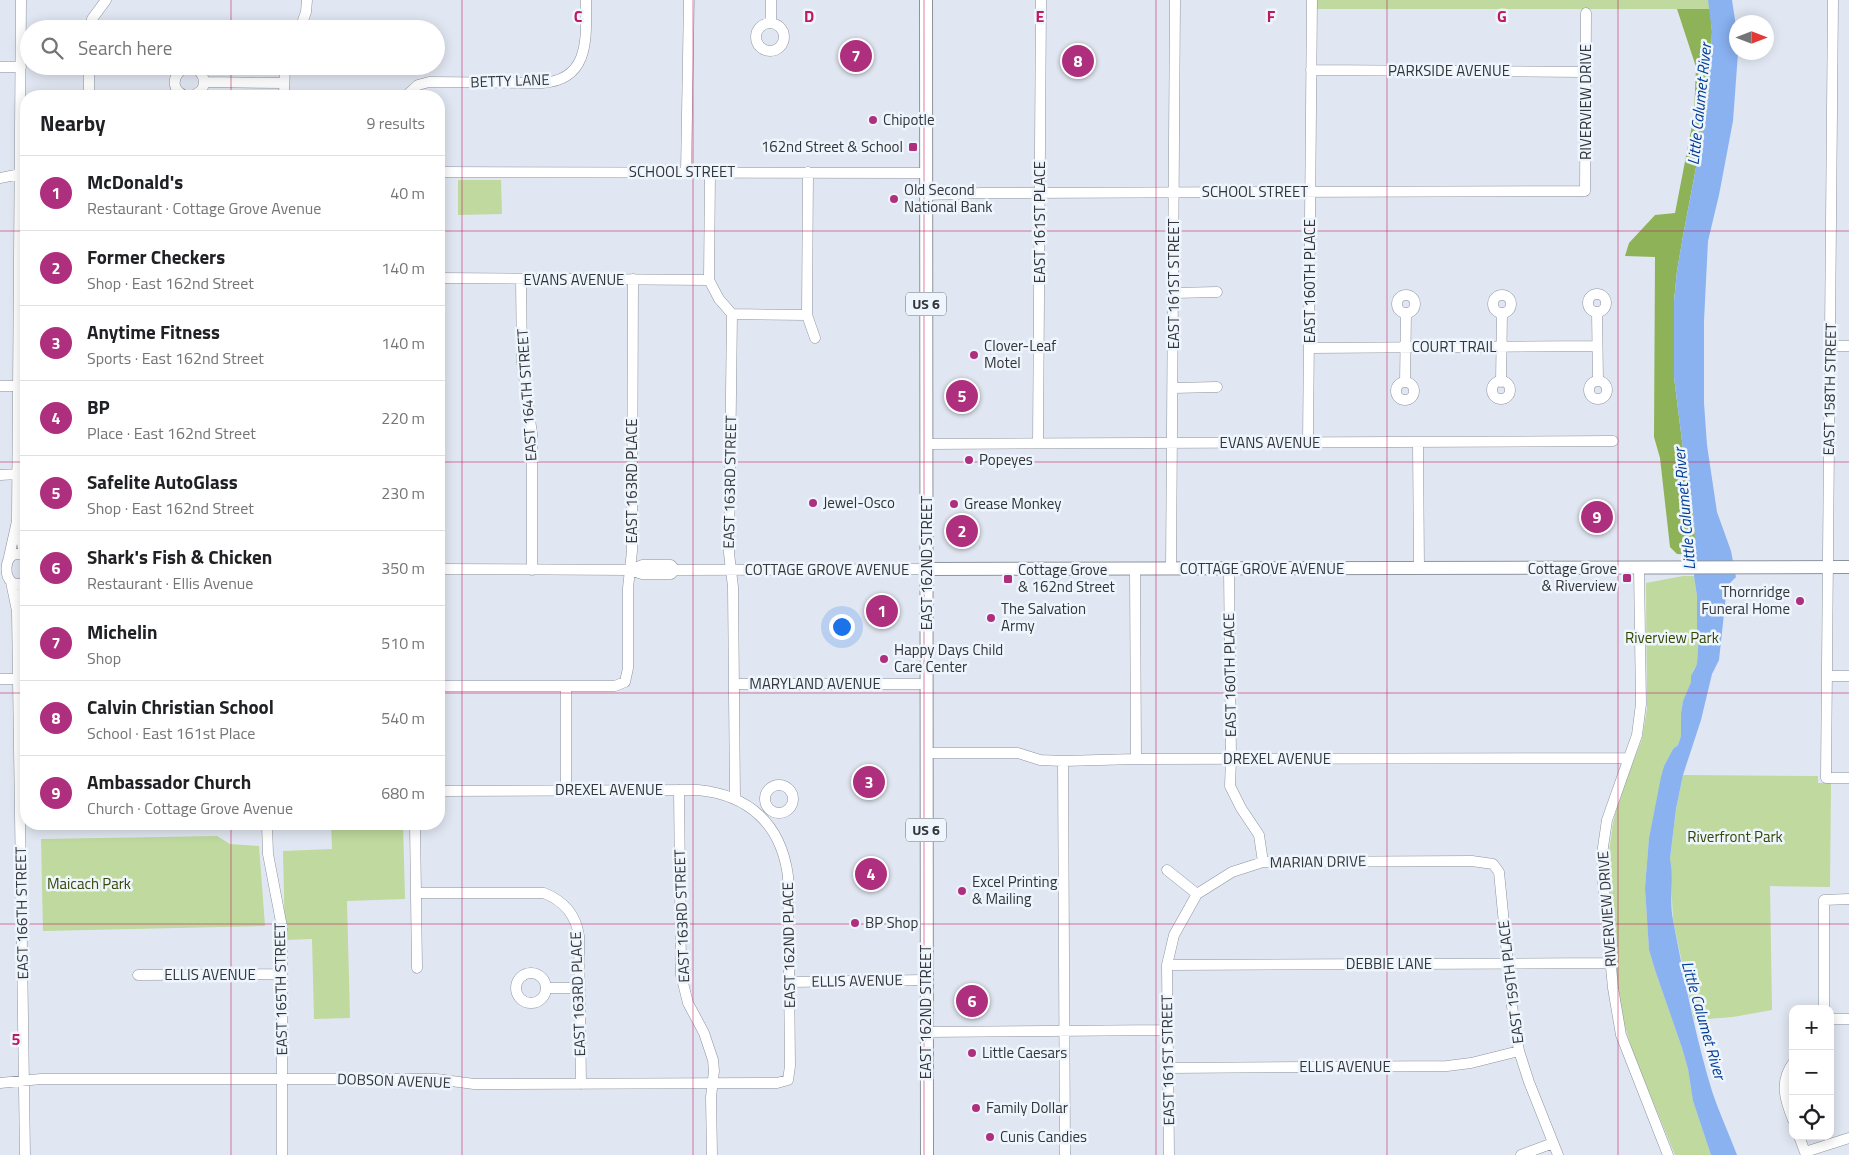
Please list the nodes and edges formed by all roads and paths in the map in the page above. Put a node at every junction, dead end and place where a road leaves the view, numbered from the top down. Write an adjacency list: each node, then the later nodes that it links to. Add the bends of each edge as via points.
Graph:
1 (21, 0): 13 (street)
2 (106, 0): 14 (street)
3 (307, 0): 15 (street)
4 (586, 0): 33 (street, BETTY LANE, via 585,47 574,71 562,78 542,83 429,82)
5 (689, 0): 35 (street)
6 (771, 0): 16 (street)
7 (926, 0): 38 (main road, EAST 162ND STREET / US 6)
8 (1041, 0): 44 (street, EAST 161ST PLACE)
9 (1175, 0): 42 (street, EAST 161ST STREET)
10 (1312, 0): 19 (street, EAST 160TH PLACE)
11 (1833, 0): 60 (street, EAST 158TH STREET)
12 (1586, 13): 20 (street, RIVERVIEW DRIVE)
13 (21, 20)
14 (92, 20)
15 (303, 20)
16 (771, 22)
17 (0, 67): 18 (street)
18 (20, 67)
19 (1312, 70): 20 (street, PARKSIDE AVENUE); 43 (street, EAST 160TH PLACE)
20 (1586, 72): 41 (street, RIVERVIEW DRIVE)
21 (21, 75): 28 (street)
22 (89, 75): 29 (street)
23 (178, 75): 30 (street)
24 (202, 75): 26 (street)
25 (284, 75): 27 (street)
26 (204, 82): 27 (street); 31 (street)
27 (284, 83): 32 (street)
28 (21, 90)
29 (89, 90)
30 (178, 90)
31 (202, 90)
32 (284, 90)
33 (413, 90)
34 (445, 172): 35 (street, SCHOOL STREET)
35 (686, 172): 36 (street, SCHOOL STREET)
36 (710, 172): 37 (street, SCHOOL STREET); 49 (street)
37 (808, 172): 38 (street, SCHOOL STREET); 57 (street)
38 (926, 173): 45 (main road, EAST 162ND STREET / US 6)
39 (20, 175): 40 (street)
40 (0, 178)
41 (1585, 191): 43 (street, SCHOOL STREET)
42 (1174, 192): 43 (street, SCHOOL STREET); 44 (street, SCHOOL STREET); 51 (street, EAST 161ST STREET)
43 (1311, 192): 64 (street, EAST 160TH PLACE)
44 (1040, 193): 45 (street, SCHOOL STREET); 75 (street, EAST 161ST PLACE)
45 (926, 195): 77 (main road, EAST 162ND STREET / US 6)
46 (445, 278): 48 (street, EVANS AVENUE)
47 (633, 279): 48 (street, EVANS AVENUE); 49 (street, EVANS AVENUE); 94 (street, EAST 163RD PLACE)
48 (521, 280): 93 (street, EAST 164TH STREET, via 522,362 532,434)
49 (710, 280): 56 (street, via 719,299)
50 (1217, 292): 51 (street)
51 (1174, 293): 70 (street, EAST 161ST STREET)
52 (20, 301): 69 (street)
53 (1598, 312): 59 (street)
54 (1406, 313): 62 (street)
55 (1502, 313): 63 (street)
56 (732, 314): 57 (street); 95 (street, EAST 163RD STREET)
57 (807, 316): 58 (street)
58 (815, 338)
59 (1598, 346): 63 (street, COURT TRAIL); 65 (street)
60 (1831, 346): 61 (street); 84 (street, EAST 158TH STREET)
61 (1849, 346)
62 (1406, 347): 63 (street, COURT TRAIL); 64 (street, COURT TRAIL); 66 (street)
63 (1502, 347): 67 (street)
64 (1310, 348): 73 (street, EAST 160TH PLACE)
65 (1598, 381)
66 (1405, 382)
67 (1501, 382)
68 (0, 386): 69 (street)
69 (18, 386): 79 (street)
70 (1173, 388): 71 (street); 76 (street, EAST 161ST STREET)
71 (1217, 388)
72 (1613, 441): 74 (street, EVANS AVENUE)
73 (1308, 442): 74 (street, EVANS AVENUE); 76 (street, EVANS AVENUE)
74 (1418, 442): 92 (street)
75 (1038, 443): 76 (street, EVANS AVENUE); 77 (street, EVANS AVENUE)
76 (1172, 443): 90 (street, EAST 161ST STREET)
77 (927, 444): 88 (main road, EAST 162ND STREET / US 6)
78 (0, 474): 79 (street)
79 (18, 474): 80 (street)
80 (17, 521): 81 (street); 83 (street)
81 (20, 533)
82 (20, 555): 83 (street)
83 (4, 561): 96 (street, EAST 166TH STREET)
84 (1828, 567): 85 (main road, COTTAGE GROVE AVENUE); 86 (main road, COTTAGE GROVE AVENUE); 101 (street, EAST 158TH STREET)
85 (1849, 567)
86 (1640, 568): 92 (main road, COTTAGE GROVE AVENUE); 110 (street, RIVERVIEW DRIVE, via 1641,704 1637,735)
87 (445, 569): 93 (street, COTTAGE GROVE AVENUE)
88 (927, 569): 89 (main road, COTTAGE GROVE AVENUE); 95 (street, COTTAGE GROVE AVENUE); 106 (main road, EAST 162ND STREET / US 6)
89 (1135, 569): 90 (main road, COTTAGE GROVE AVENUE); 111 (street)
90 (1172, 569): 91 (main road, COTTAGE GROVE AVENUE)
91 (1229, 569): 92 (main road, COTTAGE GROVE AVENUE); 112 (street, EAST 160TH PLACE)
92 (1418, 569)
93 (532, 570): 94 (street, COTTAGE GROVE AVENUE)
94 (630, 570): 95 (street, COTTAGE GROVE AVENUE, via 642,574 671,574 675,570); 108 (street, EAST 163RD PLACE, via 625,682 615,686)
95 (731, 570): 105 (street, EAST 163RD STREET)
96 (5, 577): 97 (street); 99 (street, EAST 166TH STREET)
97 (20, 583)
98 (20, 601): 99 (street, EAST 166TH STREET)
99 (17, 611): 100 (street, EAST 166TH STREET)
100 (20, 652)
101 (1828, 676): 102 (street); 114 (street, EAST 158TH STREET, via 1826,778)
102 (1849, 676)
103 (0, 679): 104 (street)
104 (20, 679)
105 (734, 684): 106 (street, MARYLAND AVENUE); 118 (street, EAST 163RD STREET)
106 (927, 684): 109 (main road, EAST 162ND STREET / US 6)
107 (445, 686): 108 (street)
108 (566, 686): 115 (street)
109 (926, 753): 113 (street, DREXEL AVENUE, via 1018,753 1040,760); 136 (main road, EAST 162ND STREET / US 6)
110 (1628, 758): 112 (street, DREXEL AVENUE); 131 (street, RIVERVIEW DRIVE, via 1607,820 1602,854)
111 (1136, 759): 112 (street, DREXEL AVENUE); 113 (street, DREXEL AVENUE)
112 (1231, 759): 124 (street, EAST 160TH PLACE, via 1230,786 1259,835)
113 (1063, 761): 144 (street)
114 (1849, 778)
115 (566, 790): 116 (street, DREXEL AVENUE); 117 (street, DREXEL AVENUE)
116 (679, 790): 118 (street, DREXEL AVENUE, via 709,791); 153 (street, EAST 163RD STREET, via 682,976 688,1003 709,1045)
117 (445, 791)
118 (735, 798): 120 (street, DREXEL AVENUE)
119 (768, 808): 120 (street)
120 (761, 816): 137 (street, EAST 162ND PLACE, via 775,836 786,862)
121 (24, 830): 151 (street, EAST 166TH STREET)
122 (267, 830): 134 (street, EAST 165TH STREET, via 268,854 282,928)
123 (415, 830): 127 (street)
124 (1263, 862): 125 (street, MARIAN DRIVE, via 1472,861); 128 (street, MARIAN DRIVE, via 1232,872)
125 (1494, 864): 130 (street, EAST 159TH PLACE, via 1500,878)
126 (1167, 870): 128 (street)
127 (416, 893): 133 (street); 139 (street, EAST 163RD PLACE, via 544,893 560,901 577,926)
128 (1197, 894): 132 (street, MARIAN DRIVE, via 1174,935)
129 (1849, 900): 140 (street, via 1824,900)
130 (1507, 963): 131 (street, DEBBIE LANE); 132 (street, DEBBIE LANE); 146 (street, EAST 159TH PLACE)
131 (1611, 963): 168 (street, RIVERVIEW DRIVE, via 1621,1034)
132 (1167, 965): 143 (street, EAST 161ST STREET)
133 (417, 968)
134 (282, 974): 135 (street, ELLIS AVENUE); 149 (street, EAST 165TH STREET)
135 (138, 975)
136 (925, 980): 137 (street, ELLIS AVENUE); 145 (main road, EAST 162ND STREET / US 6)
137 (790, 982): 150 (street, EAST 162ND PLACE)
138 (546, 988): 139 (street)
139 (579, 988): 154 (street, EAST 163RD PLACE)
140 (1824, 1005)
141 (1834, 1019): 142 (street)
142 (1849, 1019)
143 (1168, 1030): 144 (street); 147 (street, EAST 161ST STREET)
144 (1064, 1031): 145 (street); 164 (street)
145 (926, 1032): 163 (main road, EAST 162ND STREET / US 6)
146 (1519, 1051): 147 (street, ELLIS AVENUE, via 1447,1066); 158 (street, EAST 159TH PLACE)
147 (1168, 1068): 165 (street, EAST 161ST STREET)
148 (1789, 1069): 155 (street, via 1784,1081)
149 (282, 1078): 151 (street, DOBSON AVENUE, via 42,1079); 154 (street, DOBSON AVENUE); 161 (street, EAST 165TH STREET)
150 (788, 1080): 153 (street, DOBSON AVENUE, via 777,1083)
151 (24, 1082): 152 (street, DOBSON AVENUE); 160 (street, EAST 166TH STREET)
152 (0, 1083)
153 (713, 1083): 154 (street, DOBSON AVENUE); 162 (street, EAST 163RD STREET)
154 (580, 1084)
155 (1789, 1109)
156 (1849, 1138): 159 (street)
157 (1800, 1140): 159 (street)
158 (1553, 1144): 166 (street); 167 (street, EAST 159TH PLACE)
159 (1805, 1154)
160 (25, 1155)
161 (282, 1155)
162 (712, 1155)
163 (927, 1155)
164 (1065, 1155)
165 (1168, 1155)
166 (1521, 1155)
167 (1558, 1155)
168 (1668, 1155)

